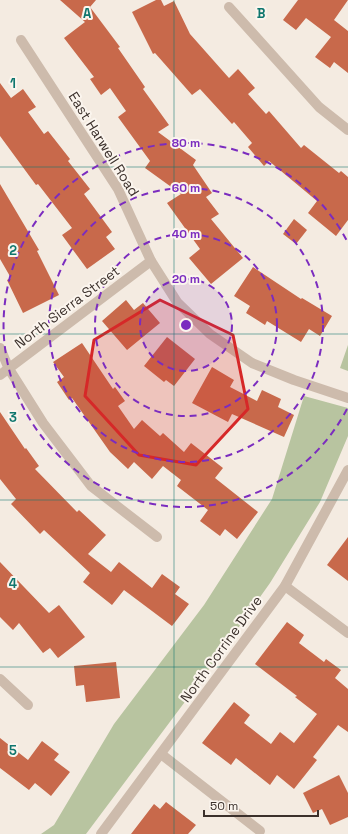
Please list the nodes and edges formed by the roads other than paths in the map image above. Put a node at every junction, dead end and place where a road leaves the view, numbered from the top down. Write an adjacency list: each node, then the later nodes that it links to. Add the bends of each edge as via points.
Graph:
1 (229, 7): 3 (street, via 319,107)
2 (21, 40): 4 (street, East Harwell Road, via 118,189)
3 (348, 130)
4 (151, 261): 6 (street, North Sierra Street); 8 (street, East Harwell Road, via 177,302 210,334 252,363)
5 (0, 348): 6 (street)
6 (9, 369): 7 (street, North Sierra Street); 10 (street, via 43,423 91,486)
7 (0, 374)
8 (348, 398)
9 (348, 470): 11 (street, North Corrine Drive)
10 (157, 537)
11 (285, 586): 12 (street); 15 (street, North Corrine Drive)
12 (348, 633)
13 (0, 679): 14 (street)
14 (28, 705)
15 (161, 754): 16 (street); 17 (street, North Corrine Drive)
16 (260, 831)
17 (101, 834)

